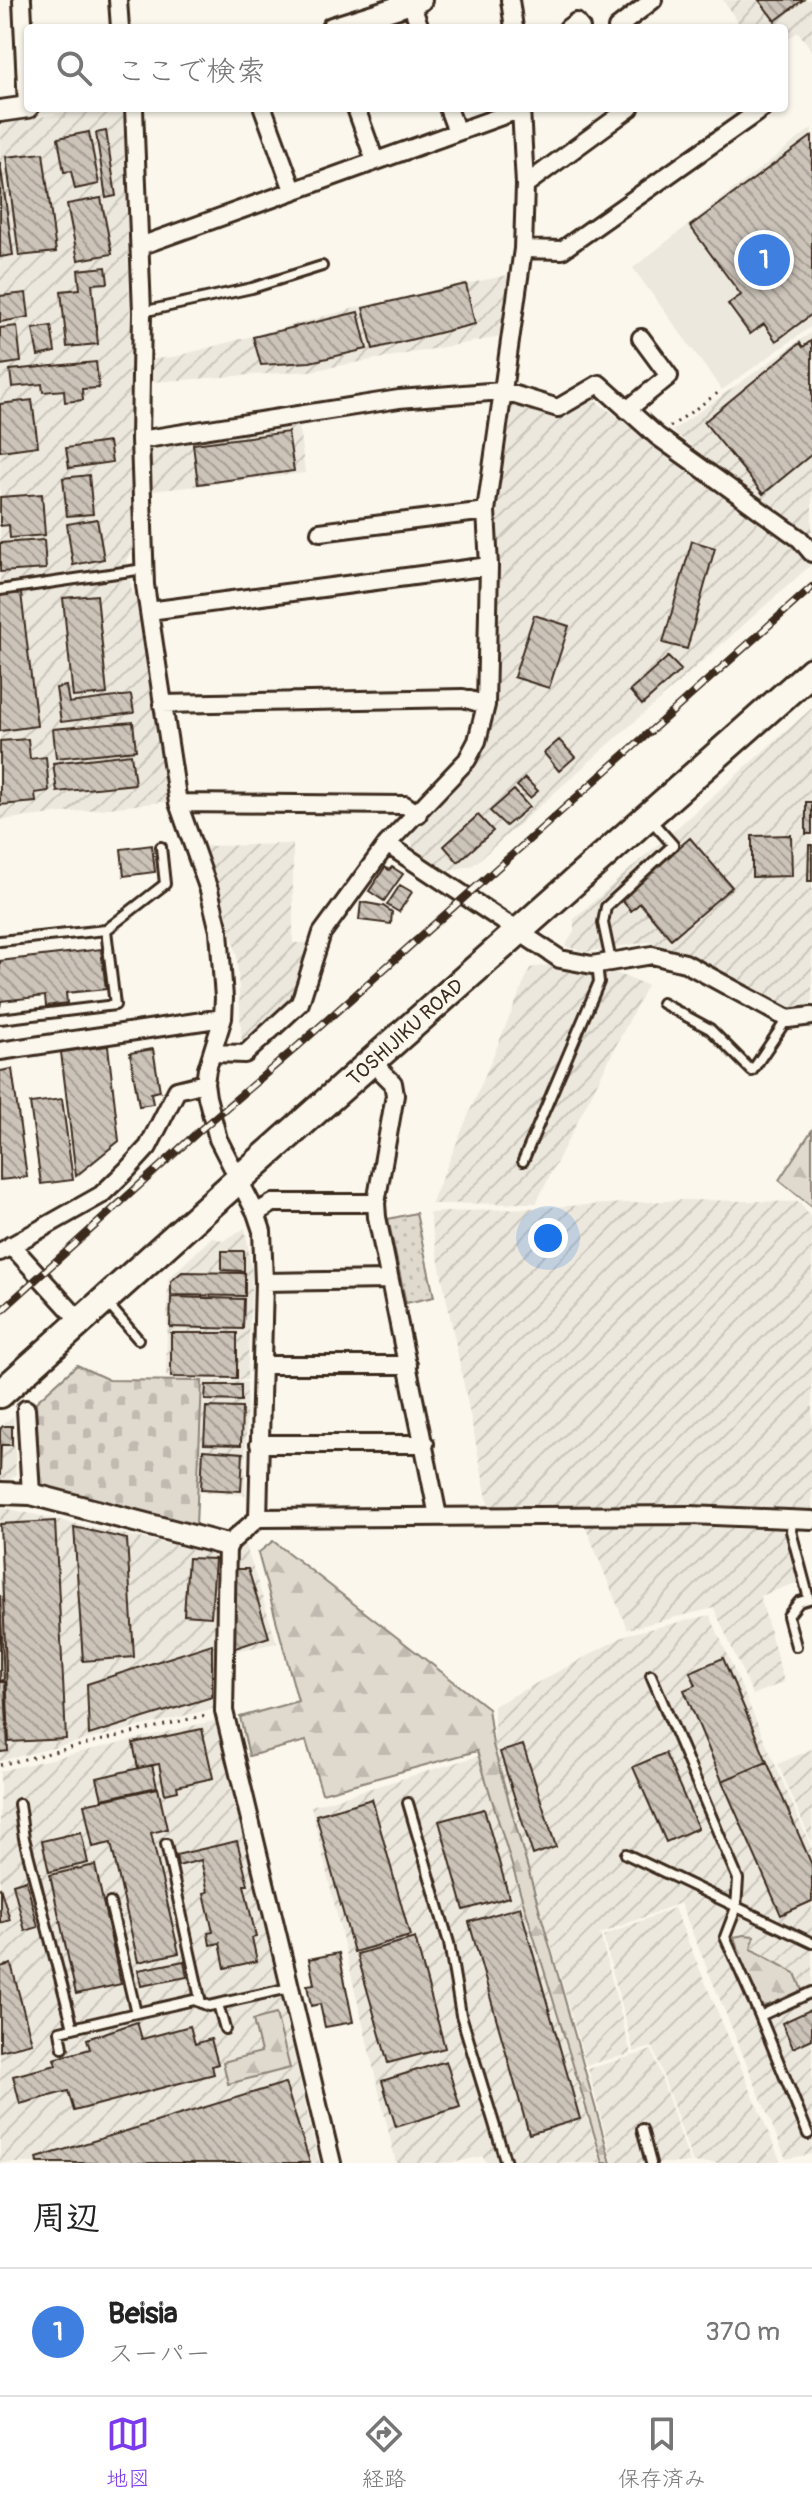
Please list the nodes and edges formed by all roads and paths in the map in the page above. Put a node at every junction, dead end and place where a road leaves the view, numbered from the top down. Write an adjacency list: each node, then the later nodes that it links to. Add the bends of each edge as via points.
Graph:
1 (22, 0): 11 (street)
2 (118, 0): 6 (street)
3 (510, 0): 9 (street)
4 (653, 0): 10 (street)
5 (416, 2): 7 (street); 8 (street)
6 (120, 24)
7 (345, 24)
8 (419, 24)
9 (513, 24)
10 (622, 24)
11 (24, 43)
12 (24, 107): 13 (street)
13 (0, 111)
14 (134, 112): 26 (street)
15 (264, 112): 25 (street)
16 (357, 112): 23 (street)
17 (450, 112): 22 (street)
18 (510, 112): 22 (street)
19 (521, 112): 24 (street)
20 (624, 112): 24 (street)
21 (757, 112): 27 (street, via 562,250)
22 (457, 132): 23 (street)
23 (375, 161): 25 (street)
24 (520, 184): 27 (street)
25 (293, 190): 26 (street)
26 (140, 246): 29 (street)
27 (523, 249): 32 (street)
28 (322, 266): 29 (lane)
29 (142, 312): 35 (street)
30 (641, 338): 33 (street, via 669,376)
31 (722, 390): 34 (path)
32 (502, 391): 33 (street, via 558,408 599,384); 35 (street, via 399,399); 36 (street)
33 (627, 410): 34 (street)
34 (657, 436): 38 (street)
35 (140, 440): 40 (street)
36 (486, 511): 37 (street); 39 (street)
37 (320, 532)
38 (812, 553)
39 (489, 566): 42 (street); 45 (street)
40 (144, 569): 41 (lane); 42 (street)
41 (0, 590)
42 (149, 611): 44 (street)
43 (812, 671): 48 (main road, TOSHIJIKU ROAD)
44 (162, 704): 45 (street, via 463,698); 46 (street)
45 (486, 705): 47 (street, via 467,760)
46 (178, 803): 47 (street, via 405,805); 57 (street, via 219,931)
47 (418, 814): 49 (street)
48 (647, 815): 52 (main road, TOSHIJIKU ROAD); 54 (lane, via 673,845 606,907)
49 (387, 844): 52 (street); 61 (street, via 322,933 300,1003 245,1054)
50 (161, 847): 51 (lane, via 165,884)
51 (106, 930): 53 (lane); 58 (lane, via 115,1005)
52 (518, 931): 54 (street, via 560,959); 62 (main road, TOSHIJIKU ROAD)
53 (0, 941)
54 (604, 963): 59 (street, via 652,955 685,963); 64 (lane)
55 (662, 1003): 59 (lane, via 710,1029 752,1071)
56 (812, 1016): 59 (street)
57 (223, 1018): 60 (street); 61 (street)
58 (0, 1019)
59 (788, 1019)
60 (0, 1051)
61 (213, 1053): 63 (street)
62 (372, 1062): 65 (main road, TOSHIJIKU ROAD); 66 (street, via 393,1083 395,1095)
63 (205, 1083): 65 (street, via 218,1139); 68 (street, via 177,1090 148,1147 101,1195)
64 (523, 1161)
65 (238, 1180): 67 (street); 71 (main road, TOSHIJIKU ROAD)
66 (376, 1203): 67 (street, via 273,1203); 69 (street)
67 (256, 1213): 70 (street)
68 (6, 1248): 72 (street)
69 (388, 1280): 70 (street); 75 (street)
70 (264, 1282): 74 (street)
71 (105, 1300): 72 (main road, TOSHIJIKU ROAD); 73 (lane)
72 (81, 1322): 76 (main road, TOSHIJIKU ROAD)
73 (138, 1339)
74 (263, 1365): 75 (street); 78 (street)
75 (408, 1365): 79 (street)
76 (0, 1394)
77 (26, 1409): 81 (street)
78 (259, 1444): 79 (street); 83 (street)
79 (425, 1444): 82 (street)
80 (0, 1493): 81 (street)
81 (31, 1494): 86 (street)
82 (438, 1516): 83 (street); 84 (street)
83 (258, 1518): 86 (street)
84 (792, 1520): 85 (street); 87 (lane, via 809,1599 788,1616)
85 (812, 1520)
86 (227, 1545): 89 (street)
87 (796, 1646)
88 (651, 1675): 96 (lane, via 738,1879)
89 (224, 1711): 90 (path); 98 (street)
90 (0, 1765)
91 (408, 1803): 110 (lane, via 449,1943 461,2015)
92 (19, 1804): 104 (lane)
93 (166, 1844): 100 (lane)
94 (626, 1854): 96 (lane)
95 (110, 1903): 102 (lane)
96 (736, 1908): 97 (lane); 103 (lane, via 725,1937)
97 (812, 1943)
98 (290, 1987): 101 (lane); 109 (street)
99 (812, 1992): 103 (lane)
100 (201, 2003): 101 (lane); 102 (lane, via 194,2000)
101 (218, 2004): 105 (lane)
102 (136, 2013): 104 (lane)
103 (760, 2016): 108 (lane)
104 (73, 2028): 106 (lane, via 60,2031)
105 (225, 2029)
106 (63, 2048)
107 (642, 2129): 111 (lane)
108 (808, 2134)
109 (332, 2163)
110 (506, 2163)
111 (651, 2163)

